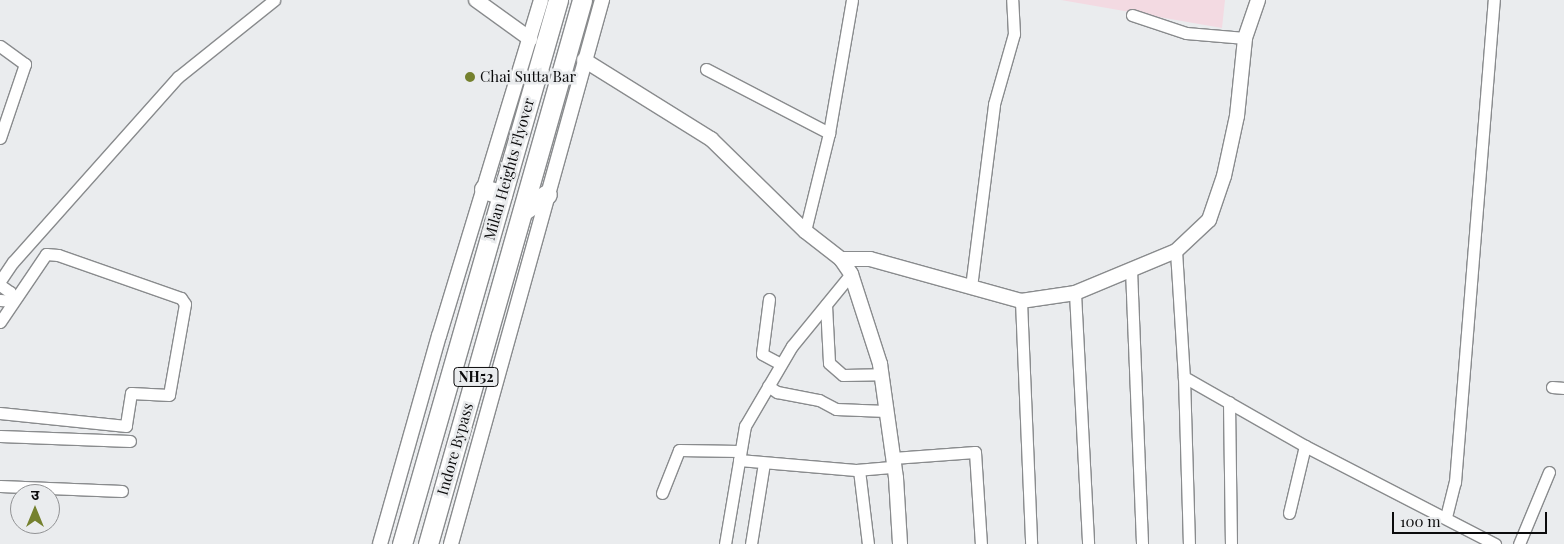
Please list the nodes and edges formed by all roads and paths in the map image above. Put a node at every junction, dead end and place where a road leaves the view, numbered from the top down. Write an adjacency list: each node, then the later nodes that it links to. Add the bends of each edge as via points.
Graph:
1 (274, 0): 29 (street, via 178,77 13,262)
2 (476, 0): 13 (street)
3 (541, 0): 13 (street)
4 (558, 0): 21 (highway, Milan Heights Flyover / NH52)
5 (582, 0): 22 (highway, Milan Heights Flyover / NH52)
6 (602, 0): 15 (street)
7 (852, 0): 17 (street)
8 (1012, 0): 30 (street, via 1014,34 994,104)
9 (1258, 0): 12 (street)
10 (1494, 0): 57 (street, via 1455,482)
11 (1132, 15): 12 (street, via 1186,33)
12 (1245, 38): 24 (street, via 1237,116 1224,176 1209,220)
13 (530, 40): 19 (street)
14 (0, 46): 18 (street, via 25,64)
15 (584, 60): 20 (street); 23 (street, via 711,139)
16 (706, 69): 17 (street)
17 (829, 133): 23 (street)
18 (0, 138)
19 (484, 189): 21 (highway); 58 (street)
20 (547, 194): 22 (highway); 61 (street)
21 (502, 195): 25 (highway, Milan Heights Flyover / NH52)
22 (523, 211): 60 (highway, Indore Bypass / NH52)
23 (805, 231): 26 (street)
24 (1176, 251): 27 (street); 40 (street)
25 (485, 252): 59 (highway, Indore Bypass / NH52)
26 (841, 259): 28 (street); 30 (street, via 870,259)
27 (1131, 269): 31 (street); 69 (street)
28 (851, 274): 36 (street); 39 (street)
29 (0, 283): 34 (street, via 10,292)
30 (971, 287): 35 (street)
31 (1075, 293): 35 (street); 68 (street)
32 (769, 299): 38 (street, via 762,354)
33 (0, 300): 34 (street)
34 (13, 301): 37 (street); 44 (street, via 42,257 52,254 181,298 185,304 169,395 131,393 126,426)
35 (1021, 301): 67 (street)
36 (826, 305): 38 (street); 39 (street, via 829,363 844,375)
37 (0, 322)
38 (781, 364): 41 (street)
39 (882, 374): 43 (street)
40 (1184, 377): 42 (street); 70 (street)
41 (768, 386): 43 (street, via 777,392 819,400 836,409); 48 (street, via 745,426)
42 (1229, 402): 47 (street); 71 (street)
43 (886, 411): 50 (street)
44 (0, 413)
45 (0, 436): 46 (street)
46 (130, 441)
47 (1306, 446): 56 (street); 57 (street)
48 (739, 456): 49 (street); 55 (street, via 679,450); 62 (street)
49 (764, 463): 51 (street); 63 (street)
50 (893, 463): 51 (street); 65 (street); 66 (street, via 975,452)
51 (859, 470): 64 (street)
52 (1549, 472): 73 (street)
53 (0, 486): 54 (street)
54 (122, 491)
55 (662, 493)
56 (1289, 513)
57 (1446, 517): 72 (street)
58 (380, 544)
59 (402, 544)
60 (428, 544)
61 (451, 544)
62 (725, 544)
63 (751, 544)
64 (868, 544)
65 (900, 544)
66 (980, 544)
67 (1031, 544)
68 (1088, 544)
69 (1142, 544)
70 (1189, 544)
71 (1231, 544)
72 (1495, 544)
73 (1519, 544)

